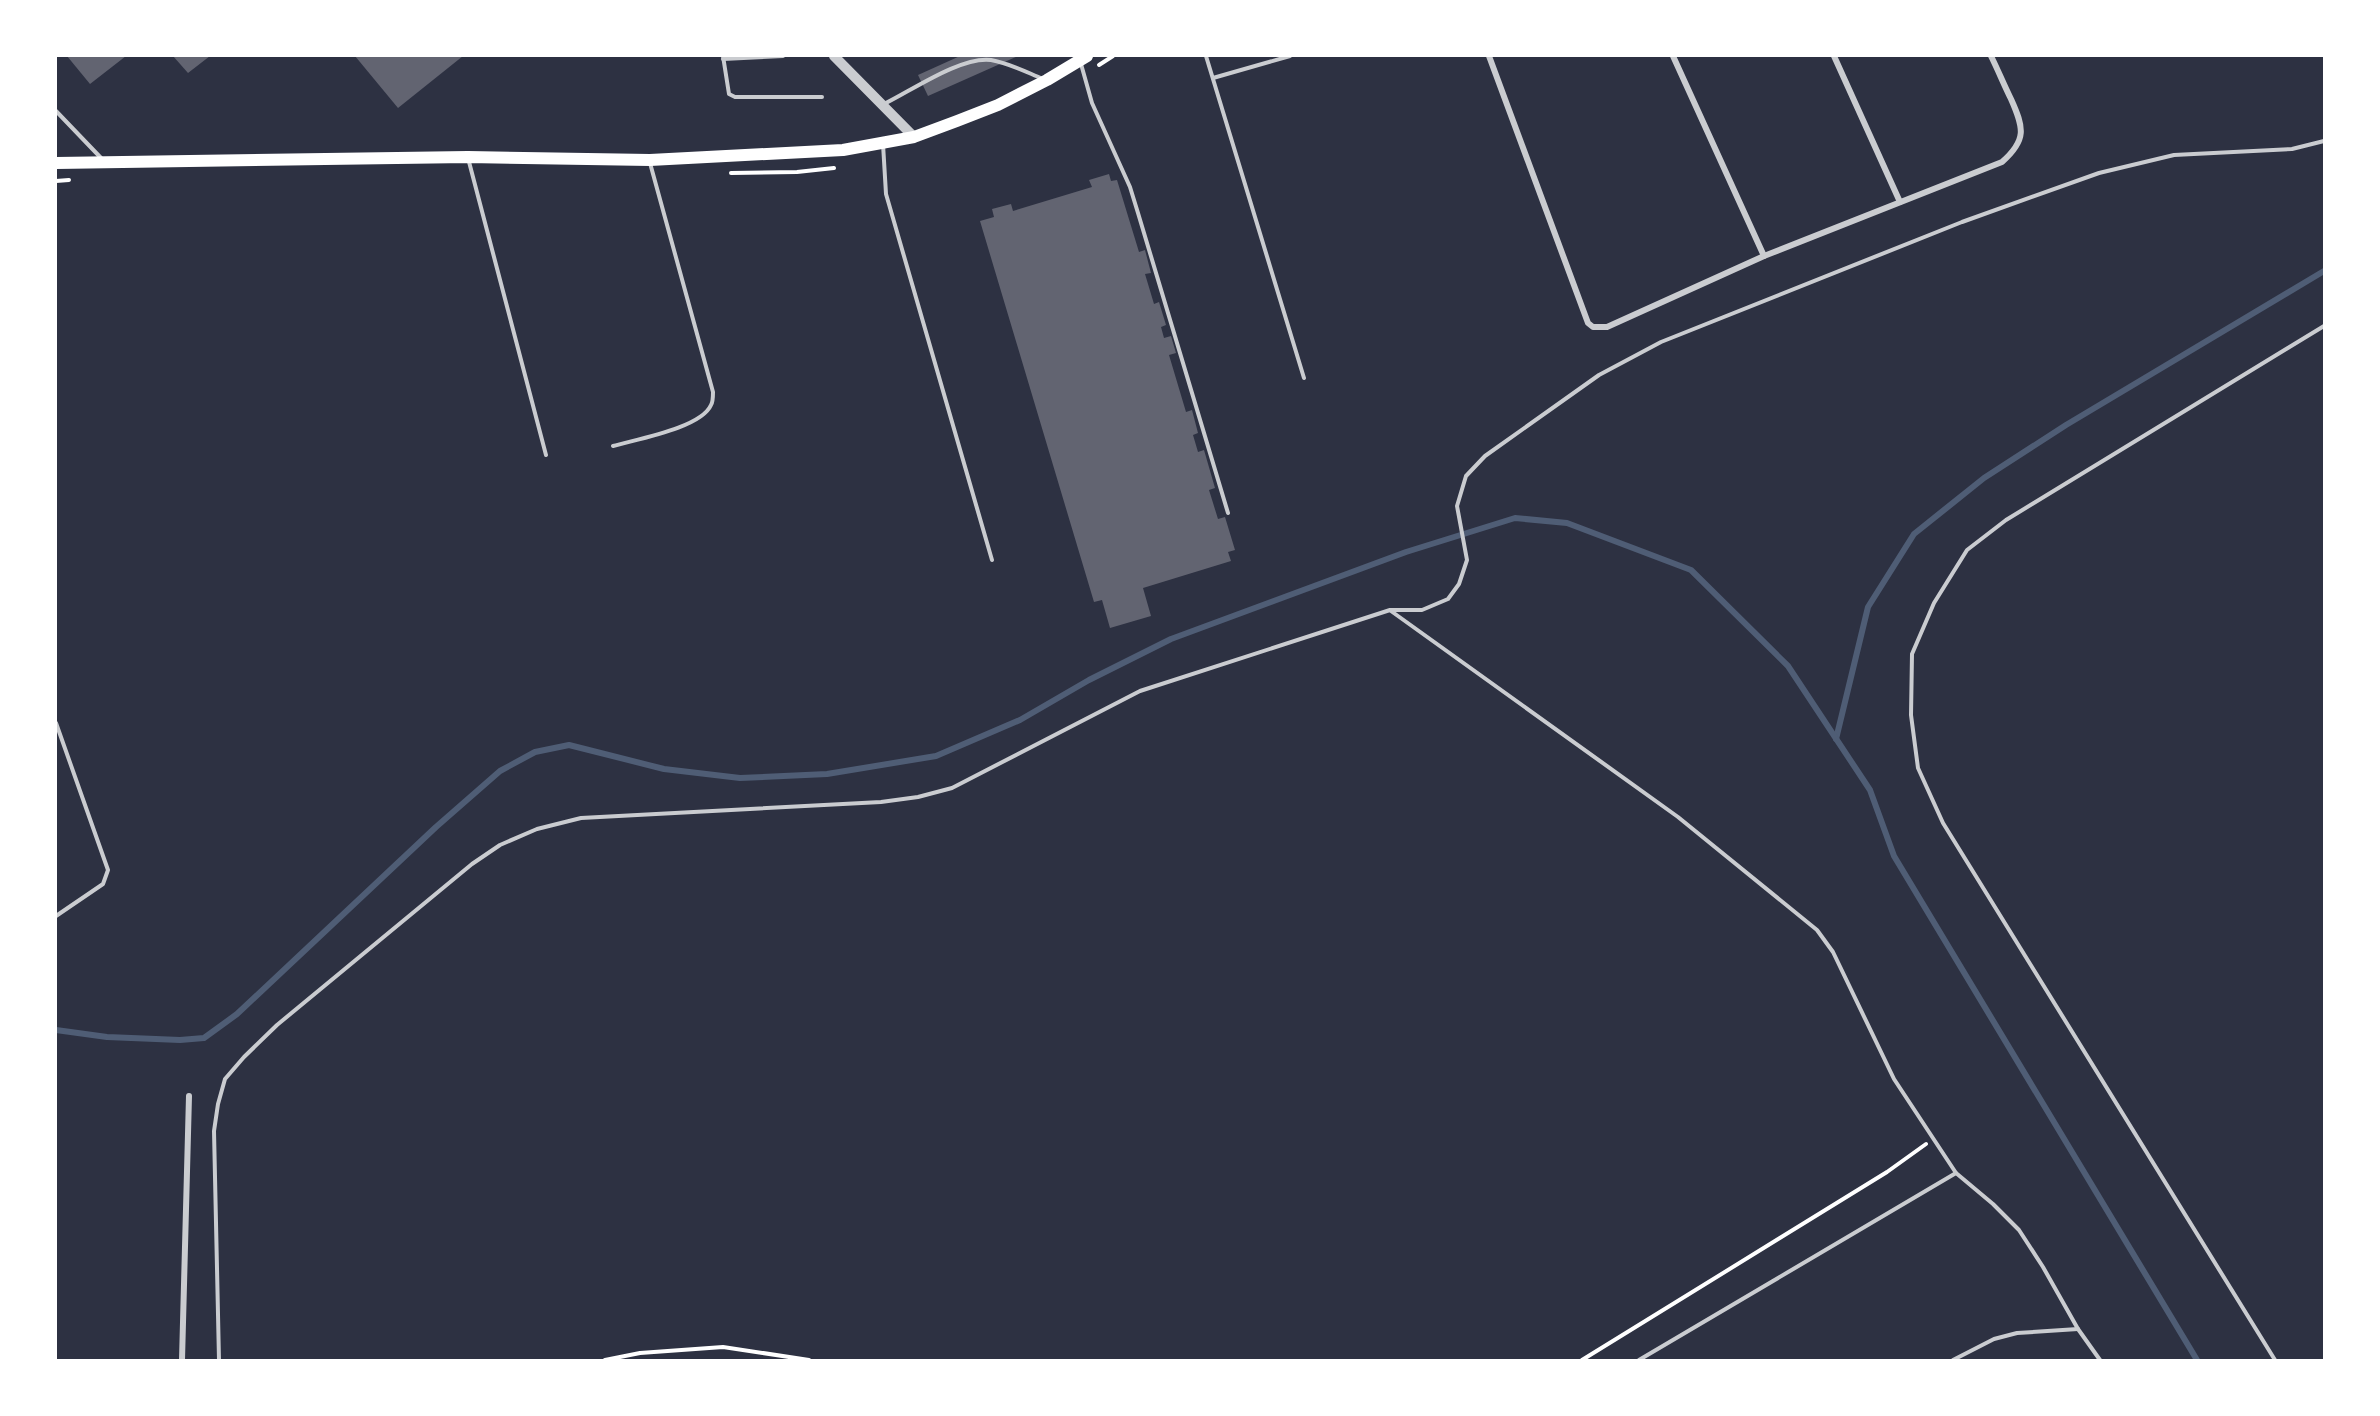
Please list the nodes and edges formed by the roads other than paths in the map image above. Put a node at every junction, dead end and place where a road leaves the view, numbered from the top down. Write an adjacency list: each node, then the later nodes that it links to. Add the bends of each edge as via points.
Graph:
1 (783, 56): 9 (lane)
2 (834, 56): 14 (street)
3 (1206, 56): 11 (lane)
4 (1290, 56): 11 (lane)
5 (1489, 56): 24 (street, via 1588,324 1606,327)
6 (1673, 56): 24 (street)
7 (1834, 56): 23 (street)
8 (1991, 56): 23 (street, via 2022,123 2013,153 2002,162)
9 (723, 57): 13 (lane, via 729,94 735,97)
10 (1083, 58): 12 (main road); 29 (lane, via 1092,103 1130,187)
11 (1213, 78): 26 (lane)
12 (1047, 80): 14 (lane, via 1010,65 975,61); 16 (main road, via 998,105)
13 (822, 97)
14 (882, 105): 16 (street)
15 (56, 111): 22 (lane)
16 (914, 137): 18 (main road)
17 (2325, 141): 31 (lane, via 2292,149 2175,155 2099,173 1962,222 1661,342 1599,375 1485,456 1466,476 1457,506 1467,560 1459,584 1448,599 1422,610)
18 (883, 144): 20 (main road, via 843,150); 30 (lane, via 886,194)
19 (468, 157): 20 (main road); 22 (main road); 28 (lane)
20 (650, 160): 27 (lane, via 713,392 712,405 704,416 689,424)
21 (56, 163): 22 (main road)
22 (106, 163)
23 (1899, 202): 24 (street)
24 (1764, 256)
25 (2325, 326): 42 (lane, via 2006,520 1967,550 1934,603 1912,654 1911,715 1918,768 1942,823)
26 (1304, 378)
27 (613, 446)
28 (546, 455)
29 (1228, 513)
30 (992, 560)
31 (1389, 610): 35 (lane, via 1678,817 1817,930 1833,952 1894,1079); 38 (lane, via 1140,691 952,788 881,802 581,818 537,829 500,845 277,1026 225,1079 214,1131)
32 (56, 723): 33 (lane, via 108,870 103,884)
33 (56, 916)
34 (189, 1096): 37 (street)
35 (1956, 1173): 36 (lane, via 2019,1230); 39 (lane)
36 (2078, 1329): 40 (lane, via 2017,1333 1994,1339); 41 (lane)
37 (182, 1360)
38 (219, 1360)
39 (1639, 1360)
40 (1953, 1360)
41 (2100, 1360)
42 (2275, 1360)

